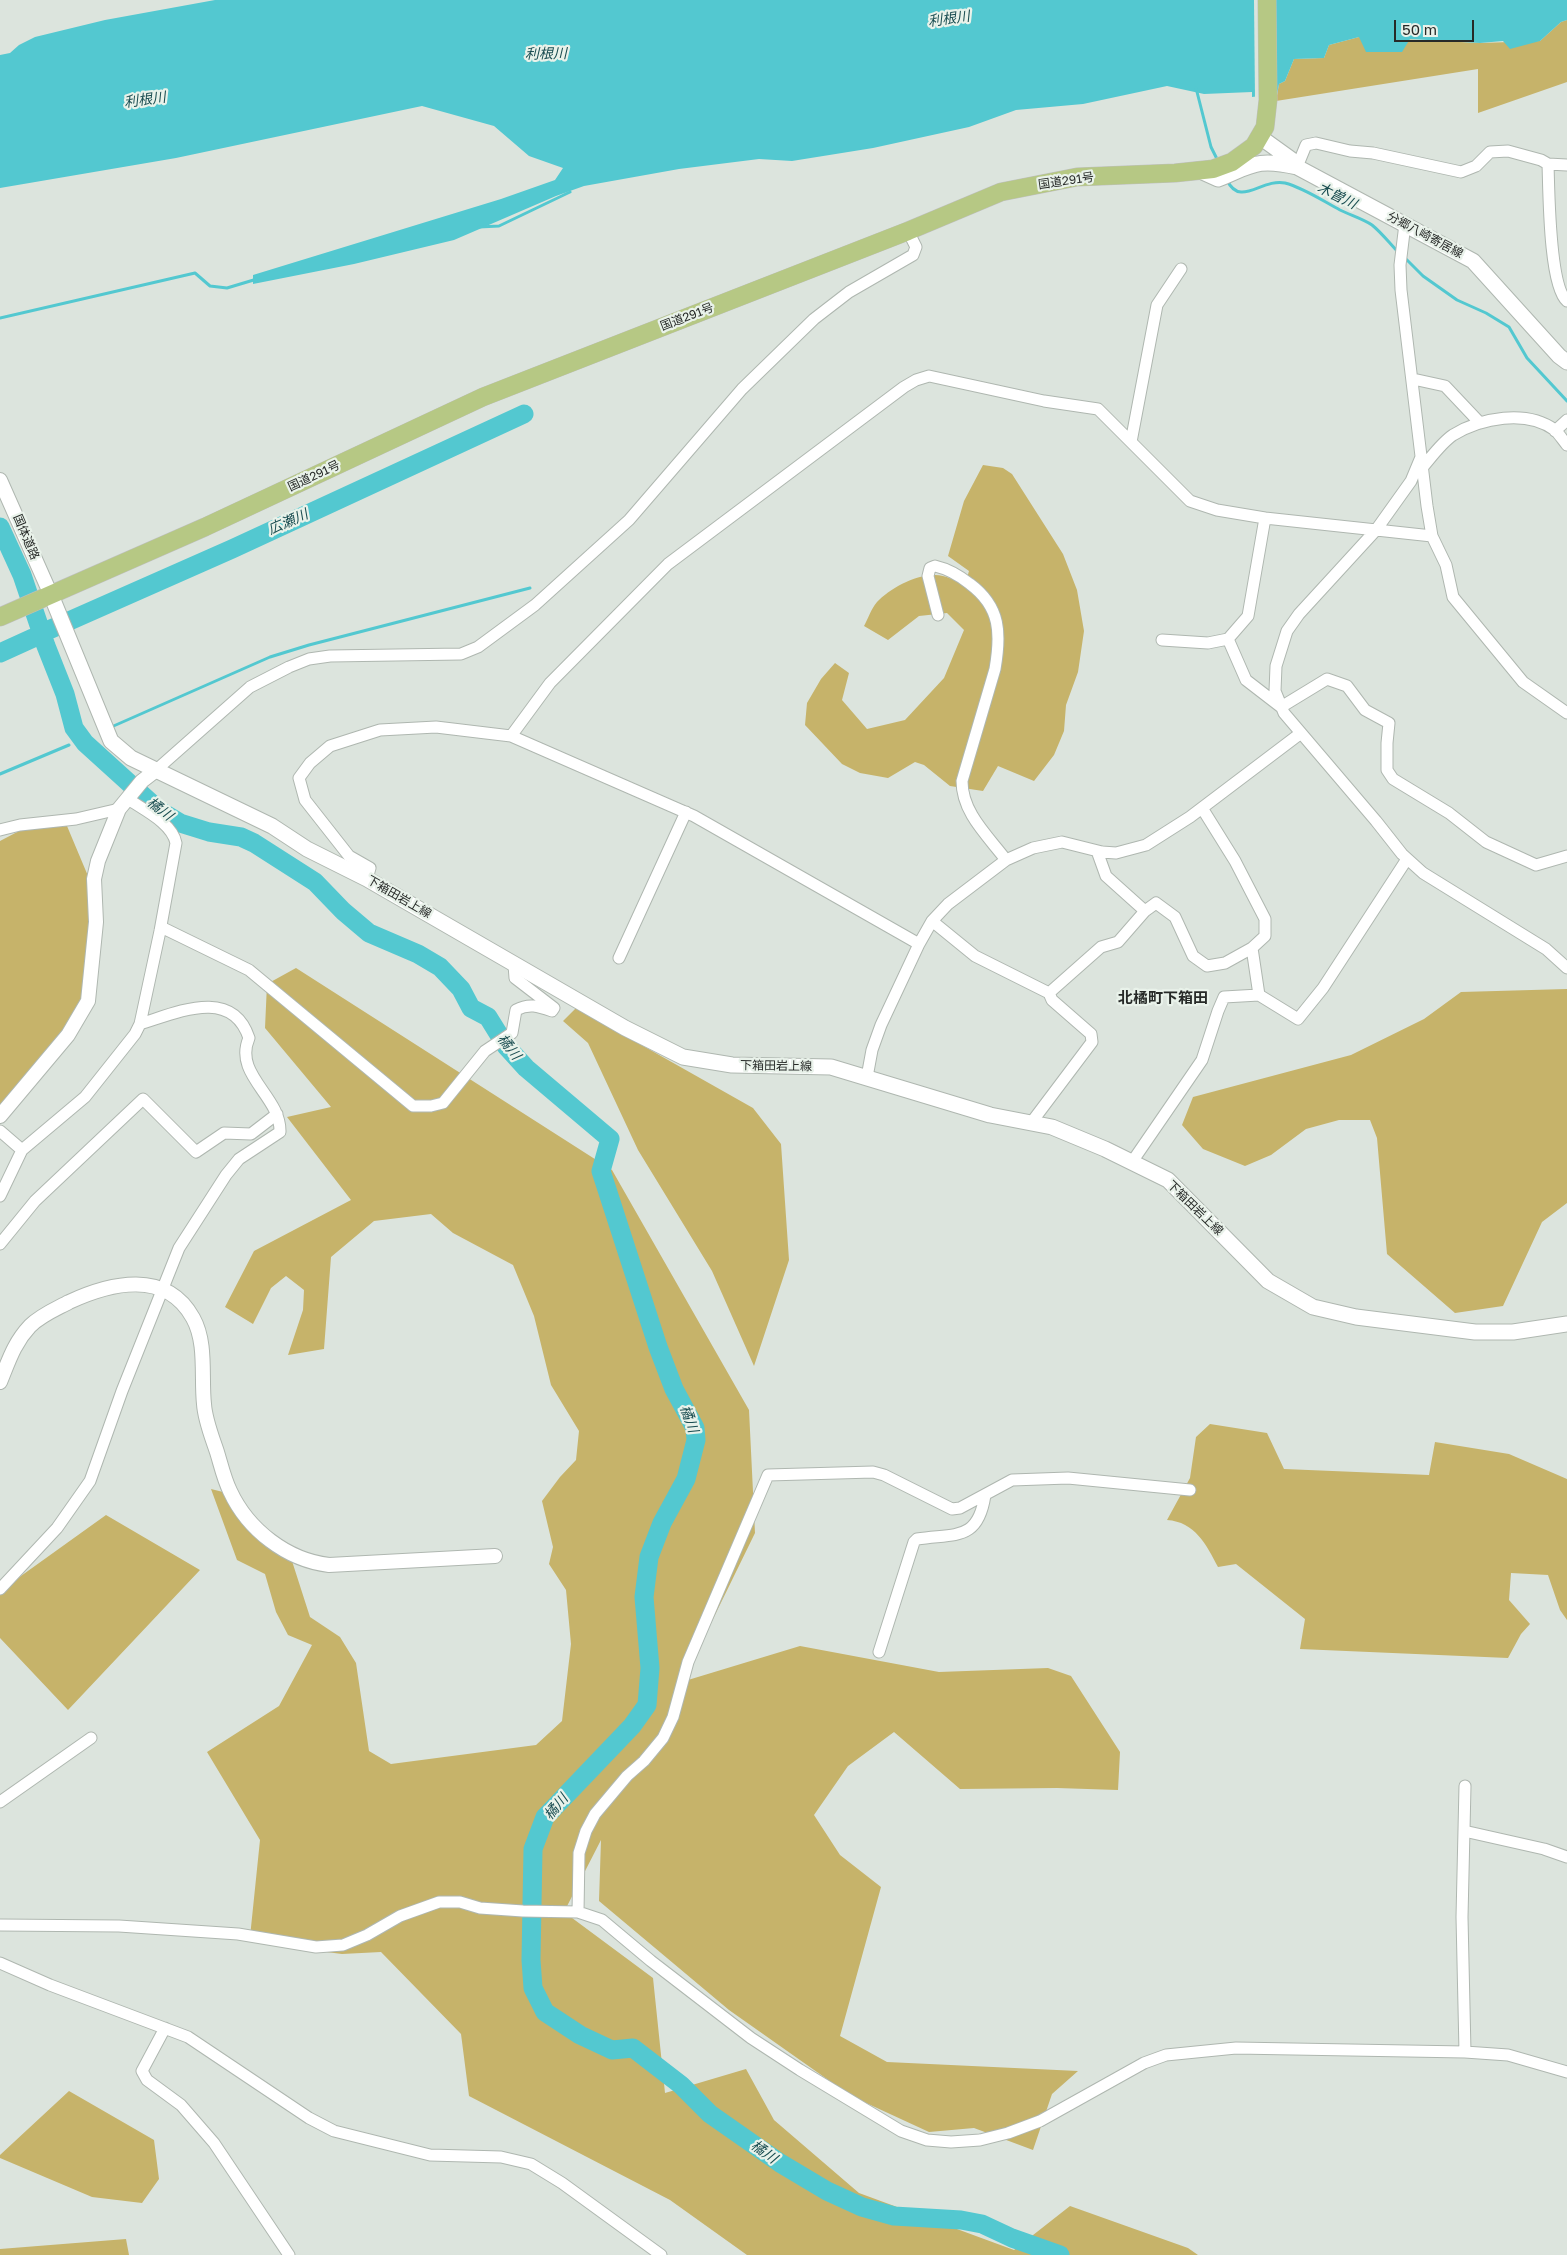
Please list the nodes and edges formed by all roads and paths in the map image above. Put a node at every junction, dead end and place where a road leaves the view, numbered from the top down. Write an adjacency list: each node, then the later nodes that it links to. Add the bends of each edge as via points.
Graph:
1 (1267, 0): 2 (highway, 国道291号, via 1268,100)
2 (1260, 137): 5 (main road, 分郷八崎寄居線); 6 (highway, 国道291号, via 1247,152)
3 (1548, 164): 4 (street); 5 (street, via 1508,151 1490,152 1476,166 1461,172 1316,143 1306,145); 10 (street, via 1555,271 1562,296)
4 (1567, 165)
5 (1297, 167): 6 (main road, via 1256,162); 7 (main road, 分郷八崎寄居線)
6 (1218, 171): 8 (highway, 国道291号, via 1077,178 1001,192)
7 (1405, 224): 11 (main road, 分郷八崎寄居線, via 1473,261); 12 (street, via 1400,265 1401,290)
8 (908, 230): 24 (highway, 国道291号, via 483,397); 33 (street, via 916,247 912,255 849,292 814,319 742,389 629,520 504,630 461,654 339,655 309,659 289,667 250,687)
9 (1181, 269): 16 (street, via 1157,305)
10 (1567, 301)
11 (1567, 362)
12 (1412, 379): 14 (street, via 1445,386); 18 (street)
13 (1567, 421): 15 (street)
14 (1480, 424): 15 (street, via 1517,417 1534,420); 19 (street, via 1451,436)
15 (1555, 431): 17 (street)
16 (1131, 442): 21 (street, via 1190,501 1217,510); 32 (street, via 1098,409 929,376 916,380 668,564 550,683)
17 (1567, 445)
18 (1421, 457): 19 (street); 22 (street, via 1411,480)
19 (1421, 469): 23 (street)
20 (0, 480): 24 (street, 国体道路)
21 (1265, 518): 22 (street); 27 (street, via 1248,616)
22 (1376, 530): 23 (street); 29 (street, via 1287,631 1276,666 1275,691)
23 (1432, 536): 30 (street, via 1446,565 1453,596 1523,682)
24 (44, 598): 25 (highway, 国道291号); 33 (main road, 下箱田岩上線, via 58,614 111,741 131,758)
25 (5, 614)
26 (938, 615): 41 (street, via 928,576 930,568 935,566 960,576 980,591 995,615 998,650 962,789 972,816)
27 (1228, 639): 28 (street, via 1208,643); 29 (street, via 1246,680)
28 (1162, 640)
29 (1281, 707): 31 (street); 39 (street, via 1328,679 1347,686 1365,710 1390,724 1387,770 1393,780 1449,813 1486,842 1536,865)
30 (1567, 713)
31 (1301, 733): 35 (street); 40 (street)
32 (511, 736): 36 (street); 42 (street, via 436,727 380,730 330,746 310,763 299,778 305,800 349,856 370,868)
33 (155, 770): 34 (street); 42 (main road, 下箱田岩上線, via 272,826 307,849)
34 (126, 801): 37 (street, via 76,819); 45 (street, via 174,835 176,844); 56 (street, via 98,861 94,879 96,922 88,1001 68,1035)
35 (1202, 808): 38 (street, via 1146,845 1116,853); 47 (street, via 1235,861 1265,919 1265,936)
36 (686, 812): 46 (street); 48 (street)
37 (0, 830)
38 (1097, 851): 41 (street, via 1062,842 1033,848); 43 (street, via 1106,876)
39 (1567, 856)
40 (1407, 859): 50 (street, via 1431,878 1546,949); 52 (street, via 1323,988 1298,1019)
41 (1006, 860): 44 (street, via 948,904)
42 (368, 879): 49 (main road, 下箱田岩上線)
43 (1145, 911): 47 (street, via 1156,903 1175,917 1193,956 1206,966 1225,963); 51 (street, via 1118,942 1101,947)
44 (932, 921): 46 (street); 51 (street, via 975,956)
45 (161, 927): 49 (street, via 248,970 413,1106 443,1103 485,1051 512,1032 516,1010 526,1005 552,1011 554,1008 515,978); 53 (street)
46 (920, 944): 54 (street, via 881,1025)
47 (1252, 948): 52 (street)
48 (619, 958)
49 (514, 964): 54 (main road, 下箱田岩上線, via 683,1057 732,1065 830,1067)
50 (1567, 968)
51 (1049, 992): 57 (street, via 1052,1000 1091,1034 1092,1042)
52 (1259, 995): 60 (street, via 1224,997 1202,1060)
53 (140, 1024): 55 (street, via 199,1007 230,1011 249,1038 245,1047 248,1069); 59 (street, via 85,1097)
54 (867, 1078): 57 (main road, 下箱田岩上線, via 990,1115)
55 (277, 1114): 62 (street, via 251,1134 224,1133 196,1152 143,1099 35,1201); 63 (street, via 280,1132 239,1159 226,1175 179,1248)
56 (0, 1116)
57 (1031, 1123): 64 (main road, 下箱田岩上線, via 1052,1127 1106,1149 1168,1180 1268,1281 1313,1307 1356,1317 1475,1332 1513,1332)
58 (0, 1131): 59 (street)
59 (22, 1150): 61 (street)
60 (1134, 1159)
61 (0, 1196)
62 (0, 1244)
63 (162, 1290): 65 (street, via 145,1284 115,1285 88,1293 46,1313 15,1342); 68 (street, via 180,1300 198,1328 204,1406 214,1442 230,1491 250,1522 263,1535 307,1562 329,1565); 69 (street, via 90,1481 57,1528)
64 (1567, 1324)
65 (0, 1382)
66 (1190, 1490): 67 (street, via 1068,1478 1012,1480)
67 (985, 1495): 70 (street, via 976,1525 968,1532 914,1542); 76 (street, via 952,1509 873,1472 768,1475 688,1662 663,1738 595,1814 586,1831 579,1853)
68 (495, 1556)
69 (0, 1589)
70 (879, 1652)
71 (91, 1738): 73 (street)
72 (1464, 1786): 74 (street)
73 (0, 1802)
74 (1464, 1831): 75 (street, via 1544,1848); 80 (street)
75 (1567, 1857)
76 (578, 1912): 77 (street, via 523,1912 439,1902 400,1916 343,1946 316,1947 229,1933 120,1926); 80 (street, via 602,1920 751,2038 901,2131 927,2140 980,2140 1008,2133 1040,2121 1128,2071 1166,2055 1236,2048)
77 (0, 1925)
78 (0, 1963): 79 (street)
79 (165, 2028): 82 (street, via 142,2071 147,2080 181,2106 214,2144); 83 (street, via 188,2037 309,2118 334,2130 430,2155 501,2157 540,2168)
80 (1464, 2052): 81 (street, via 1508,2055)
81 (1567, 2072)
82 (289, 2255)
83 (661, 2255)

